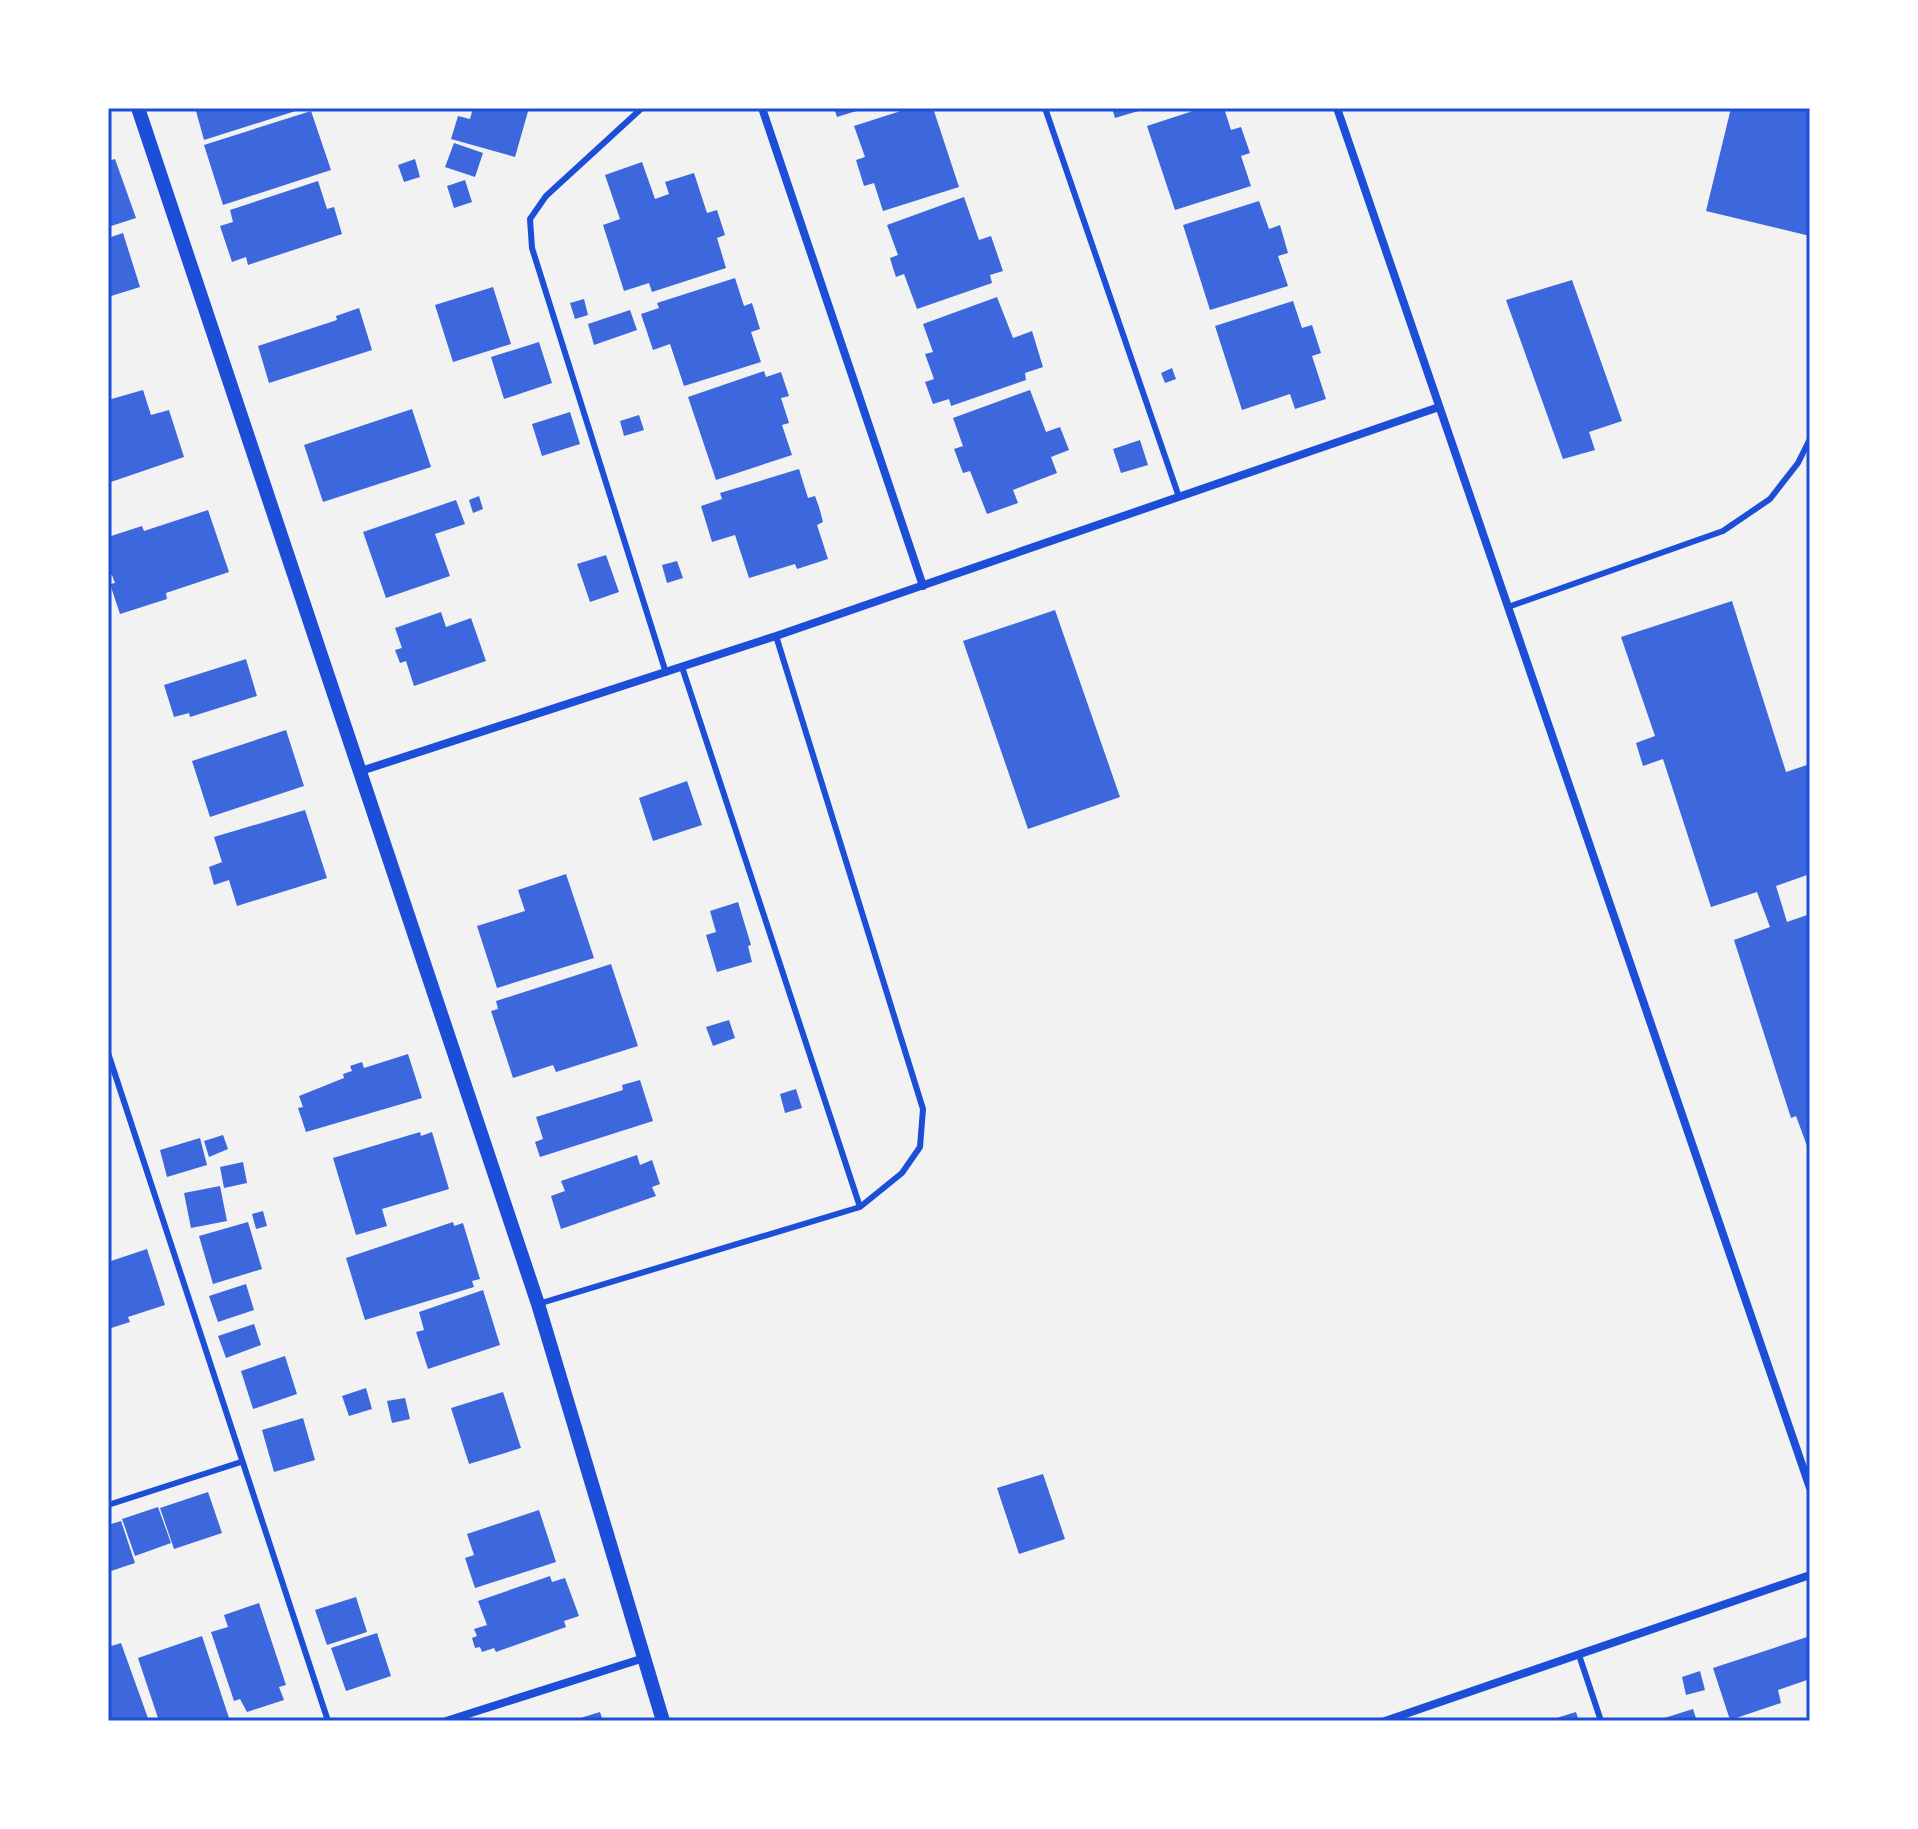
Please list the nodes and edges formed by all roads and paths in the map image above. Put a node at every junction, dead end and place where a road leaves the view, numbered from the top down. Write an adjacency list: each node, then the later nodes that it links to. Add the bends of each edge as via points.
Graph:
1 (140, 108): 14 (street)
2 (642, 108): 13 (lane, via 546,196 530,219 532,248)
3 (762, 108): 9 (street)
4 (1045, 108): 8 (lane)
5 (1337, 108): 6 (street)
6 (1439, 407): 8 (street); 10 (street)
7 (1810, 439): 10 (lane, via 1770,499 1723,531)
8 (1179, 497): 9 (street)
9 (923, 586): 11 (street)
10 (1508, 607): 19 (street)
11 (776, 636): 12 (street); 16 (lane, via 923,1109 920,1147 902,1173)
12 (682, 667): 13 (street); 16 (lane)
13 (666, 673): 14 (street)
14 (361, 771): 17 (street)
15 (108, 1053): 18 (lane)
16 (860, 1207): 17 (lane)
17 (538, 1304): 23 (street)
18 (241, 1462): 20 (lane); 24 (lane)
19 (1810, 1488)
20 (108, 1505)
21 (1810, 1575): 22 (street)
22 (1579, 1655): 27 (street); 28 (lane)
23 (644, 1658): 25 (street); 26 (street)
24 (328, 1721)
25 (446, 1721)
26 (663, 1721)
27 (1385, 1721)
28 (1601, 1721)

